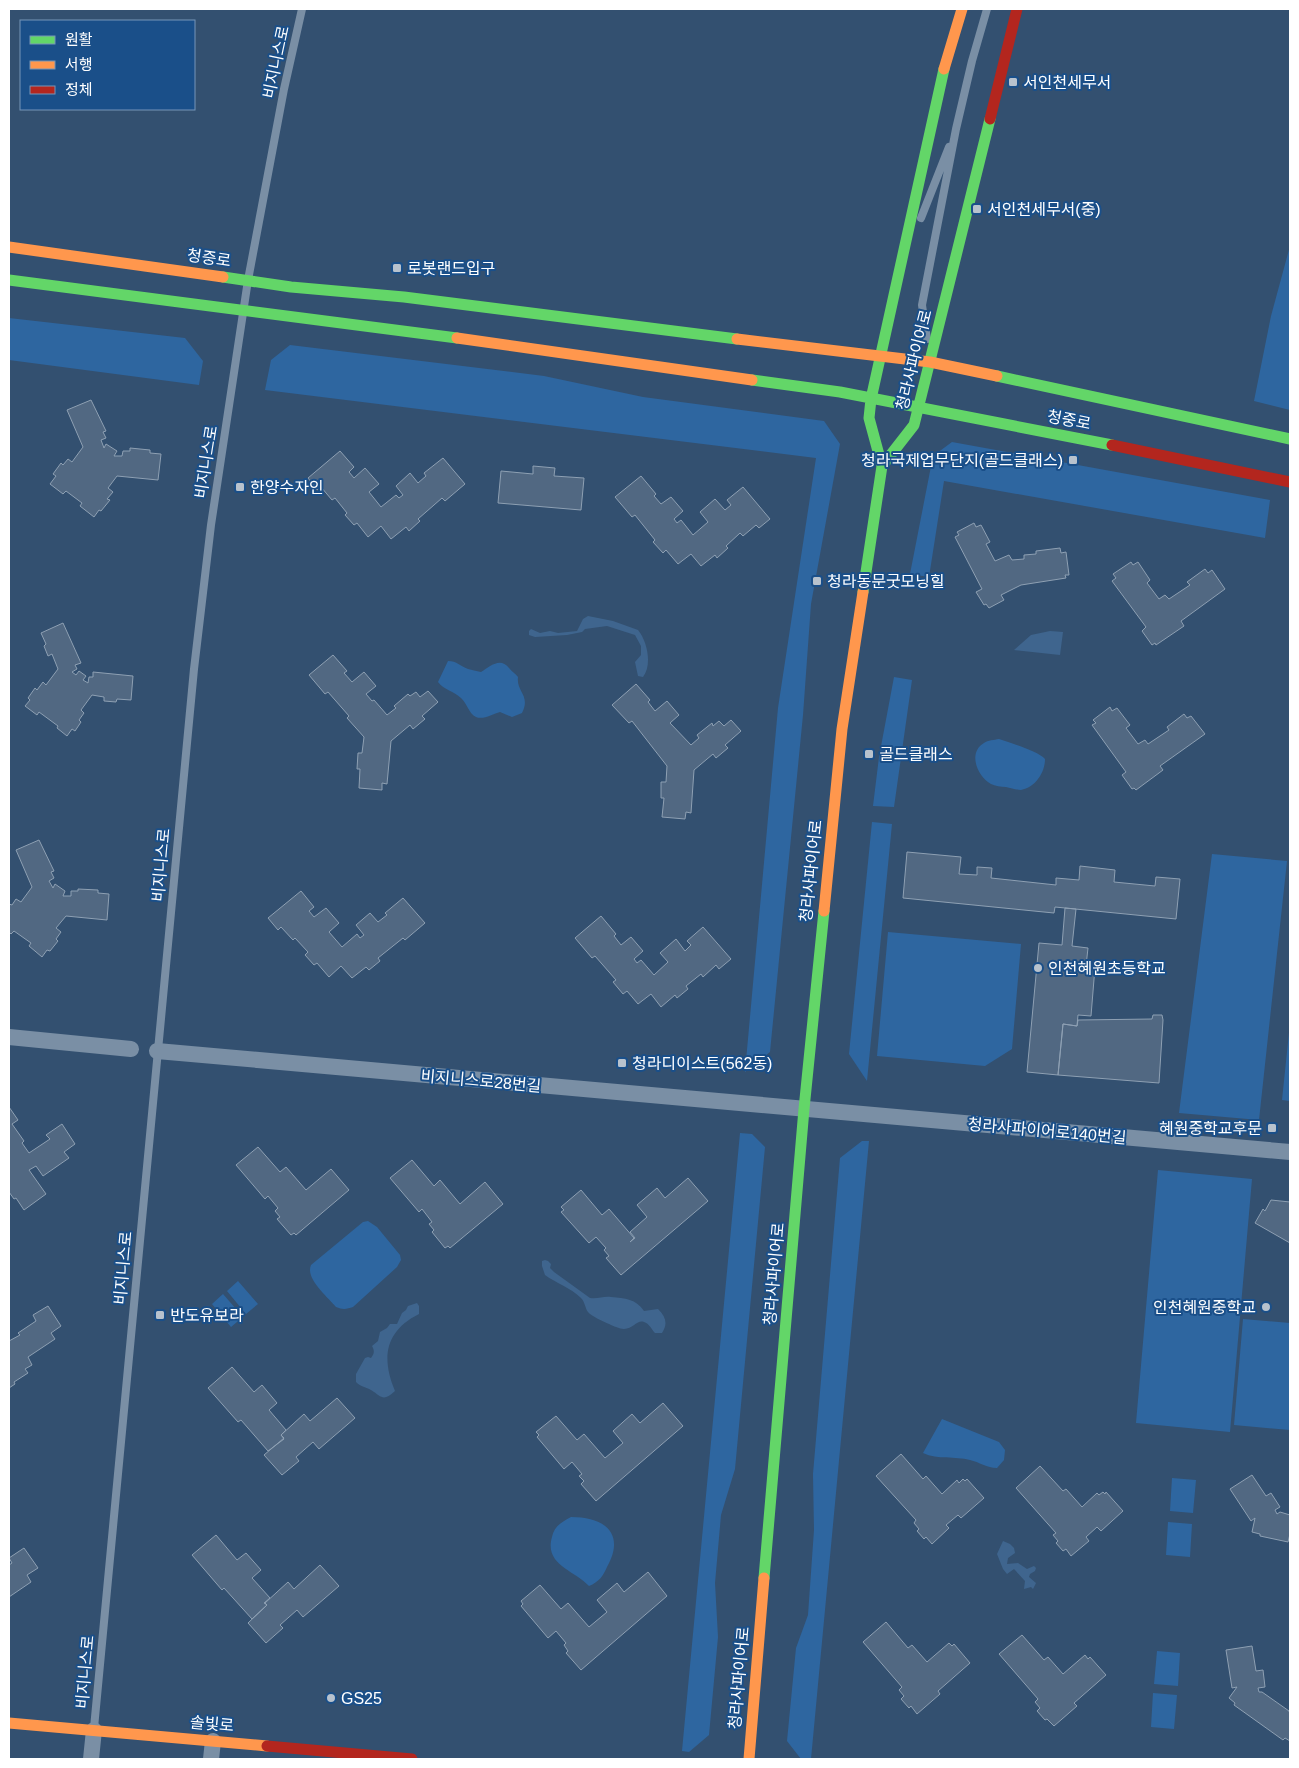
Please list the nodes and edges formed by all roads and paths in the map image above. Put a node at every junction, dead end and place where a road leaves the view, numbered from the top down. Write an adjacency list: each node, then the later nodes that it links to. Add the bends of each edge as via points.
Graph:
1 (302, 9): 8 (lane, 비지니스로)
2 (962, 9): 9 (main road, via 948,52)
3 (988, 9): 5 (lane)
4 (1017, 9): 12 (main road, 청라사파이어로)
5 (956, 129): 9 (lane); 12 (lane, via 922,305)
6 (9, 247): 8 (main road, 청중로)
7 (9, 280): 10 (main road, 청중로)
8 (248, 280): 10 (lane, 비지니스로); 11 (main road, 청중로, via 291,288 404,297)
9 (896, 283): 11 (main road)
10 (244, 310): 13 (main road, 청중로, via 840,392); 20 (lane, 비지니스로, via 206,561)
11 (880, 356): 12 (main road, 청중로); 13 (main road)
12 (930, 362): 14 (main road, 청라사파이어로); 15 (main road, 청중로)
13 (871, 399): 14 (main road, 청중로); 16 (main road, via 869,418)
14 (919, 407): 16 (main road, 청라사파이어로, via 914,425); 17 (main road, 청중로)
15 (1290, 439)
16 (882, 466): 21 (main road, 청라사파이어로, via 837,774)
17 (1290, 482)
18 (9, 1037): 19 (street)
19 (131, 1049)
20 (157, 1051): 21 (street, 비지니스로28번길); 24 (lane, 비지니스로)
21 (804, 1109): 22 (street, 청라사파이어로140번길); 29 (main road, 청라사파이어로)
22 (1290, 1152)
23 (9, 1723): 24 (main road, 솔빛로)
24 (94, 1730): 25 (main road, 솔빛로); 26 (street)
25 (213, 1741): 27 (street); 28 (main road, 솔빛로)
26 (91, 1759)
27 (211, 1759)
28 (412, 1759)
29 (748, 1759)

